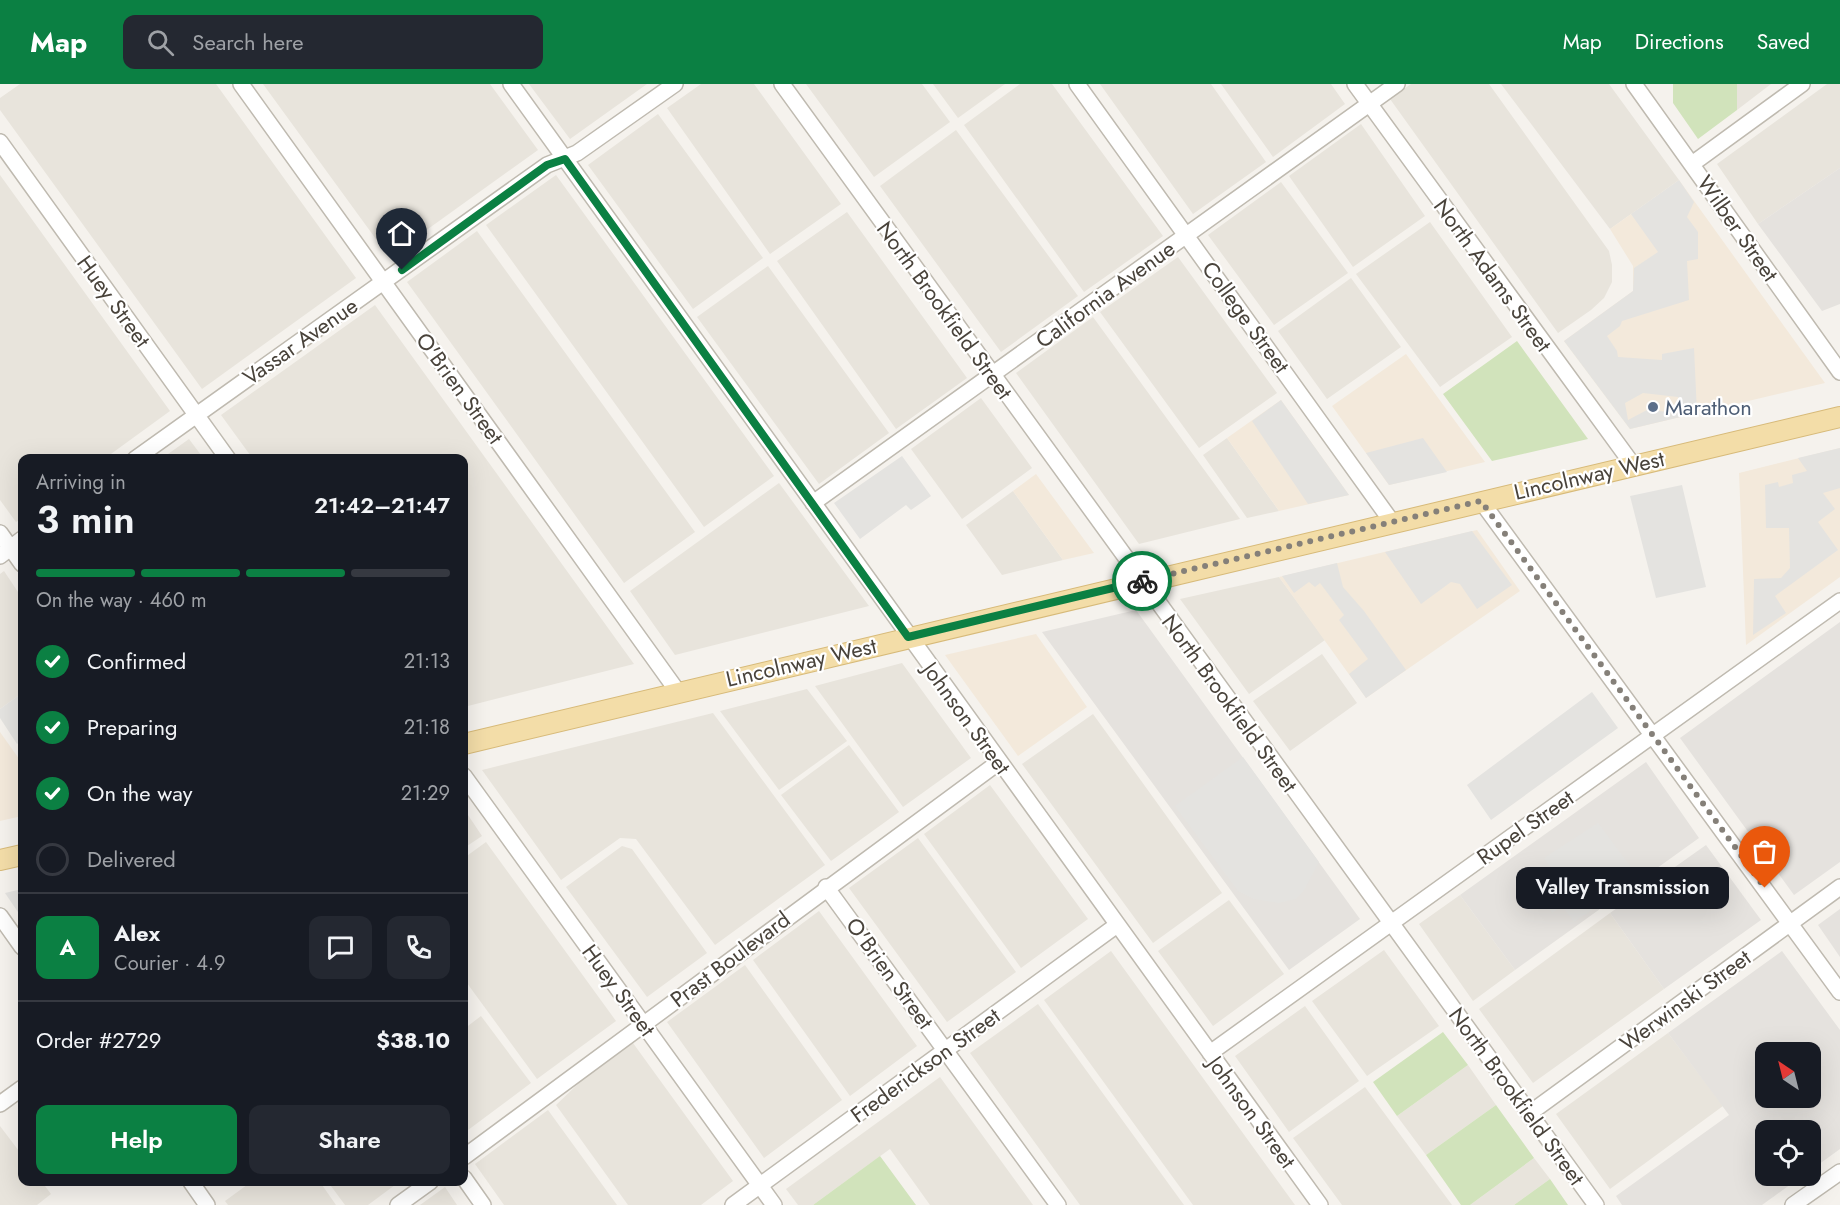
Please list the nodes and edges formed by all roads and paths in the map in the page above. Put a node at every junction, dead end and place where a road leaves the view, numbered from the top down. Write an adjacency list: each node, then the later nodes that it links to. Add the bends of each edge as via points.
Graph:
1 (241, 84): 15 (street, O'Brien Street)
2 (511, 84): 12 (street, Johnson Street)
3 (675, 84): 12 (street, Vassar Avenue)
4 (782, 84): 17 (street, North Brookfield Street)
5 (1077, 84): 14 (street, College Street)
6 (1355, 84): 10 (street, North Adams Street)
7 (1397, 84): 10 (street, California Avenue)
8 (1634, 84): 13 (street, Wilber Street)
9 (1802, 84): 13 (street)
10 (1369, 104): 14 (street, California Avenue); 22 (street, North Adams Street)
11 (0, 142): 18 (street, Huey Street)
12 (565, 159): 15 (street, Vassar Avenue, via 547,165); 24 (street, Johnson Street)
13 (1692, 164): 16 (street, Wilber Street)
14 (1187, 235): 17 (street, California Avenue); 25 (street, College Street)
15 (384, 283): 18 (street, Vassar Avenue); 31 (street, O'Brien Street)
16 (1840, 372)
17 (991, 375): 24 (street, California Avenue); 28 (street, North Brookfield Street)
18 (196, 414): 20 (street, Vassar Avenue); 21 (street, Huey Street)
19 (1840, 417): 22 (main road, Lincolnway West)
20 (142, 454)
21 (224, 454)
22 (1633, 465): 23 (main road, Lincolnway West)
23 (1481, 501): 25 (main road, Lincolnway West); 32 (street)
24 (813, 503): 30 (street, Johnson Street)
25 (1392, 522): 28 (main road, Lincolnway West)
26 (0, 533): 27 (street)
27 (11, 548)
28 (1141, 581): 30 (main road, Lincolnway West); 42 (street, North Brookfield Street)
29 (1840, 601): 32 (street, Rupel Street)
30 (908, 637): 31 (main road, Lincolnway West); 34 (street, Johnson Street)
31 (678, 692): 33 (main road, Lincolnway West)
32 (1654, 736): 41 (street); 42 (street, Rupel Street)
33 (468, 743)
34 (999, 762): 38 (street, Prast Boulevard); 43 (street, Johnson Street)
35 (468, 781): 46 (street, Huey Street)
36 (18, 856): 37 (main road)
37 (0, 860)
38 (826, 887): 46 (street, Prast Boulevard); 47 (street, O'Brien Street)
39 (1840, 887): 41 (street, Werwinski Street)
40 (0, 916): 44 (street)
41 (1790, 923): 45 (street); 51 (street, Werwinski Street)
42 (1391, 924): 48 (street, Rupel Street); 51 (street, North Brookfield Street)
43 (1116, 925): 47 (street, Frederickson Street); 48 (street, Johnson Street)
44 (18, 941)
45 (1840, 992)
46 (644, 1023): 52 (street, Prast Boulevard); 55 (street, Huey Street)
47 (946, 1050): 55 (street, Frederickson Street); 63 (street, O'Brien Street)
48 (1210, 1053): 64 (street, Johnson Street)
49 (18, 1091): 50 (street)
50 (0, 1104)
51 (1530, 1113): 65 (street, North Brookfield Street)
52 (468, 1154)
53 (1840, 1172): 66 (street)
54 (468, 1184): 60 (street)
55 (760, 1185): 61 (street, Frederickson Street); 62 (street, Huey Street)
56 (194, 1186): 58 (street)
57 (424, 1186): 59 (street)
58 (207, 1205)
59 (398, 1205)
60 (483, 1205)
61 (733, 1205)
62 (774, 1205)
63 (1058, 1205)
64 (1320, 1205)
65 (1596, 1205)
66 (1793, 1205)

